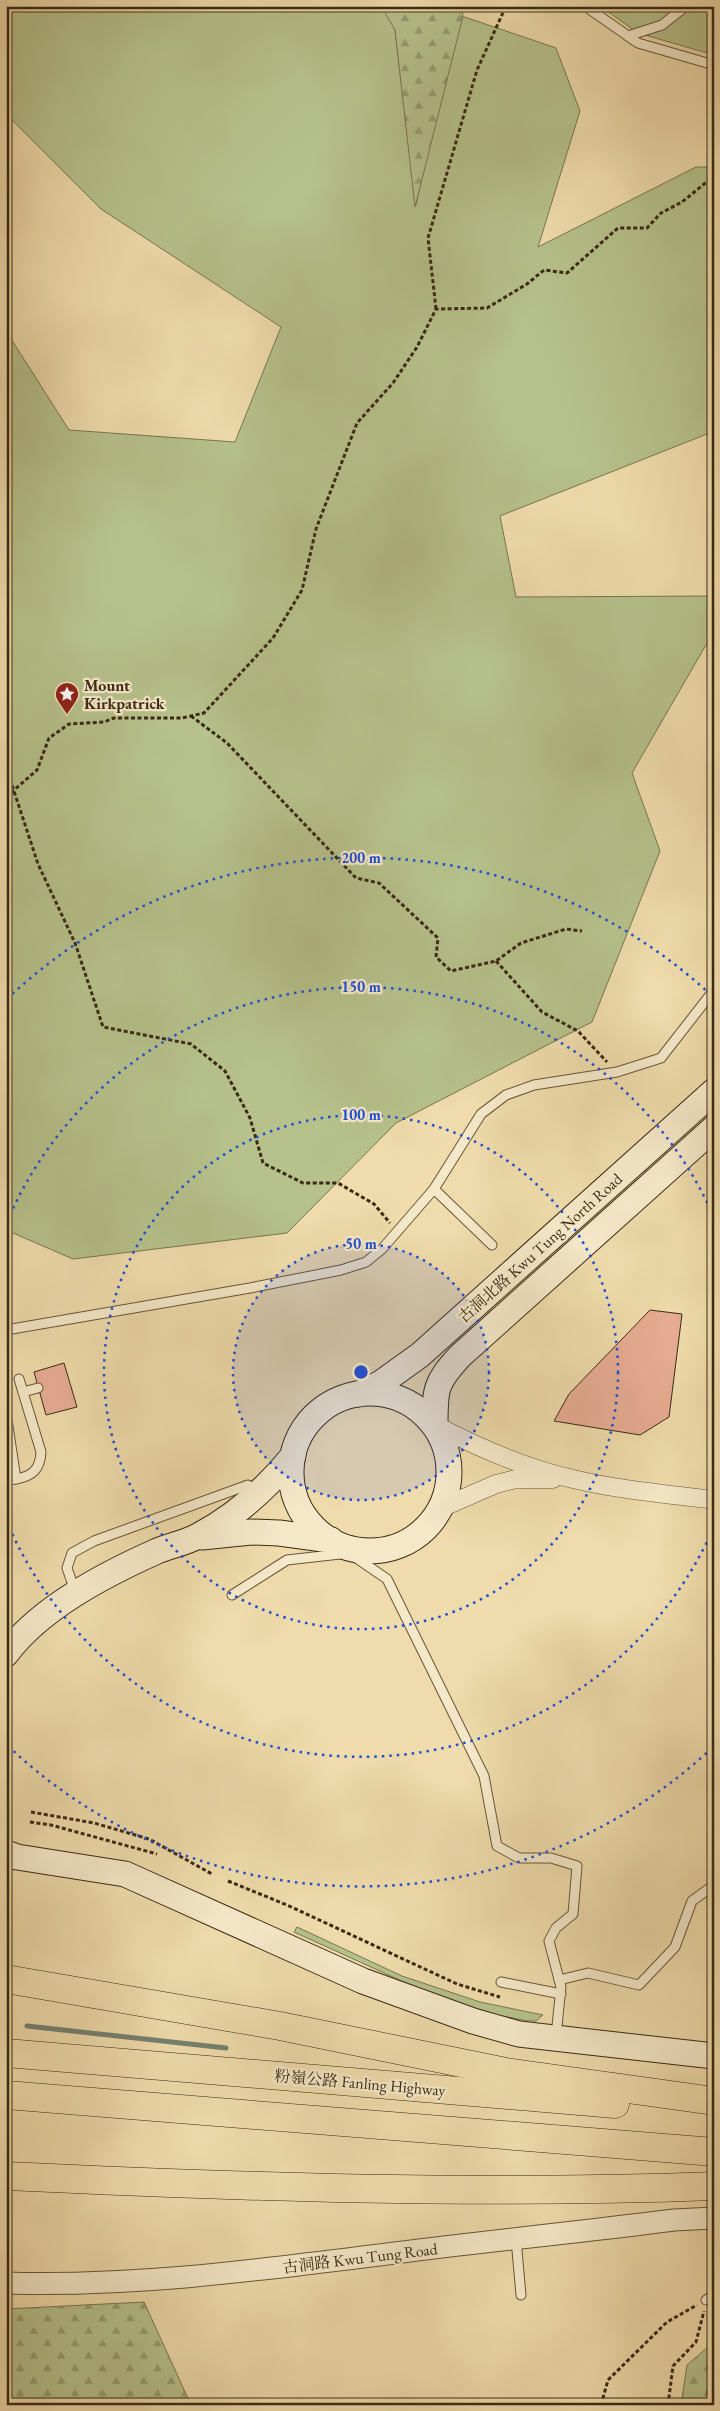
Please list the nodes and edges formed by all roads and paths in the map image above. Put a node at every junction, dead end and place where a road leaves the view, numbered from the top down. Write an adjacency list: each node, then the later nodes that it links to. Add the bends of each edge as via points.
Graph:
1 (506, 6): 7 (path, via 477,70 428,238)
2 (585, 6): 4 (lane)
3 (686, 6): 4 (lane, via 662,25)
4 (628, 36): 5 (lane, via 638,43)
5 (714, 65)
6 (714, 176): 7 (path, via 682,202 661,213 647,228 618,228 567,273 544,270 487,308)
7 (436, 309): 8 (path, via 393,383 357,423 316,529 302,590 273,638 204,713)
8 (191, 716): 10 (path, via 114,718 104,722 69,724 48,738 37,770); 13 (path, via 227,743 356,878 379,884 438,938 436,957 451,971)
9 (6, 767): 10 (path)
10 (14, 792): 11 (path); 19 (path, via 38,864 75,943 103,1027 191,1044 225,1072 250,1118 263,1163 304,1183 338,1183 374,1204)
11 (6, 797)
12 (582, 931): 13 (path, via 566,929 521,943)
13 (496, 961): 15 (path, via 542,1012 578,1031)
14 (714, 990): 15 (lane, via 661,1058)
15 (616, 1072): 18 (lane, via 534,1085 506,1095 481,1114)
16 (714, 1091): 25 (main road, 古洞北路 Kwu Tung North Road, via 420,1356 401,1371)
17 (714, 1128): 27 (main road, 古洞北路 Kwu Tung North Road, via 442,1375 435,1394)
18 (434, 1189): 19 (lane); 20 (lane)
19 (397, 1232): 21 (lane, via 366,1262 341,1270)
20 (492, 1246)
21 (6, 1330)
22 (20, 1379): 24 (lane)
23 (38, 1388): 24 (lane)
24 (24, 1392): 29 (lane, via 41,1452 40,1463 34,1473)
25 (359, 1394): 27 (main road, 古洞北路 Kwu Tung North Road, via 380,1393 400,1398 418,1409); 28 (main road, 古洞北路 Kwu Tung North Road, via 340,1399 316,1415 299,1438)
26 (6, 1413): 29 (lane)
27 (434, 1425): 31 (street, via 507,1460); 34 (main road, 古洞北路 Kwu Tung North Road, via 445,1445 450,1467 448,1488)
28 (293, 1456): 35 (main road, 古洞北路 Kwu Tung North Road, via 256,1497); 36 (main road, 古洞北路 Kwu Tung North Road, via 291,1475 302,1511 315,1528)
29 (16, 1479): 30 (lane)
30 (6, 1480)
31 (574, 1480): 33 (street); 34 (street, via 516,1479 489,1486)
32 (248, 1485): 37 (lane, via 72,1552 67,1568)
33 (714, 1500)
34 (441, 1508): 36 (main road, 古洞北路 Kwu Tung North Road, via 434,1520 413,1539 386,1549 351,1548)
35 (197, 1537): 36 (main road, 古洞北路 Kwu Tung North Road, via 251,1532); 37 (main road, 古洞北路 Kwu Tung North Road, via 124,1567)
36 (332, 1541)
37 (77, 1594): 39 (main road, 古洞北路 Kwu Tung North Road, via 31,1626)
38 (232, 1595): 50 (lane, via 287,1560 349,1553 387,1579 484,1776 497,1846 518,1858 551,1858 577,1866 573,1914 556,1928 549,1941)
39 (6, 1654)
40 (31, 1812): 46 (path, via 149,1839)
41 (30, 1822): 43 (path)
42 (6, 1853): 44 (main road)
43 (157, 1854)
44 (56, 1863): 45 (main road, via 33,1862); 54 (main road, via 125,1874 363,1981 472,2020 519,2034)
45 (6, 1874)
46 (212, 1874)
47 (228, 1881): 53 (path, via 457,1984)
48 (714, 1885): 50 (lane, via 692,1901 675,1947 639,1985 588,1973)
49 (6, 1978): 58 (highway, via 280,2026 506,2072)
50 (560, 1980): 52 (lane)
51 (501, 1982): 52 (lane)
52 (560, 1994): 54 (lane)
53 (506, 1998)
54 (556, 2039): 56 (main road)
55 (6, 2053): 59 (highway, 粉嶺公路 Fanling Highway)
56 (714, 2056)
57 (6, 2094): 60 (highway)
58 (714, 2101)
59 (714, 2113)
60 (714, 2152)
61 (6, 2176): 62 (highway)
62 (92, 2180): 63 (highway, via 242,2186 626,2189); 64 (highway)
63 (714, 2186)
64 (6, 2187)
65 (714, 2218): 66 (street, 古洞路 Kwu Tung Road)
66 (516, 2240): 67 (street, 古洞路 Kwu Tung Road, via 155,2281); 68 (lane)
67 (6, 2283)
68 (521, 2295)
69 (710, 2297): 70 (path, via 667,2322 628,2360 608,2380); 71 (path, via 696,2342 672,2366)
70 (601, 2405)
71 (668, 2405)

